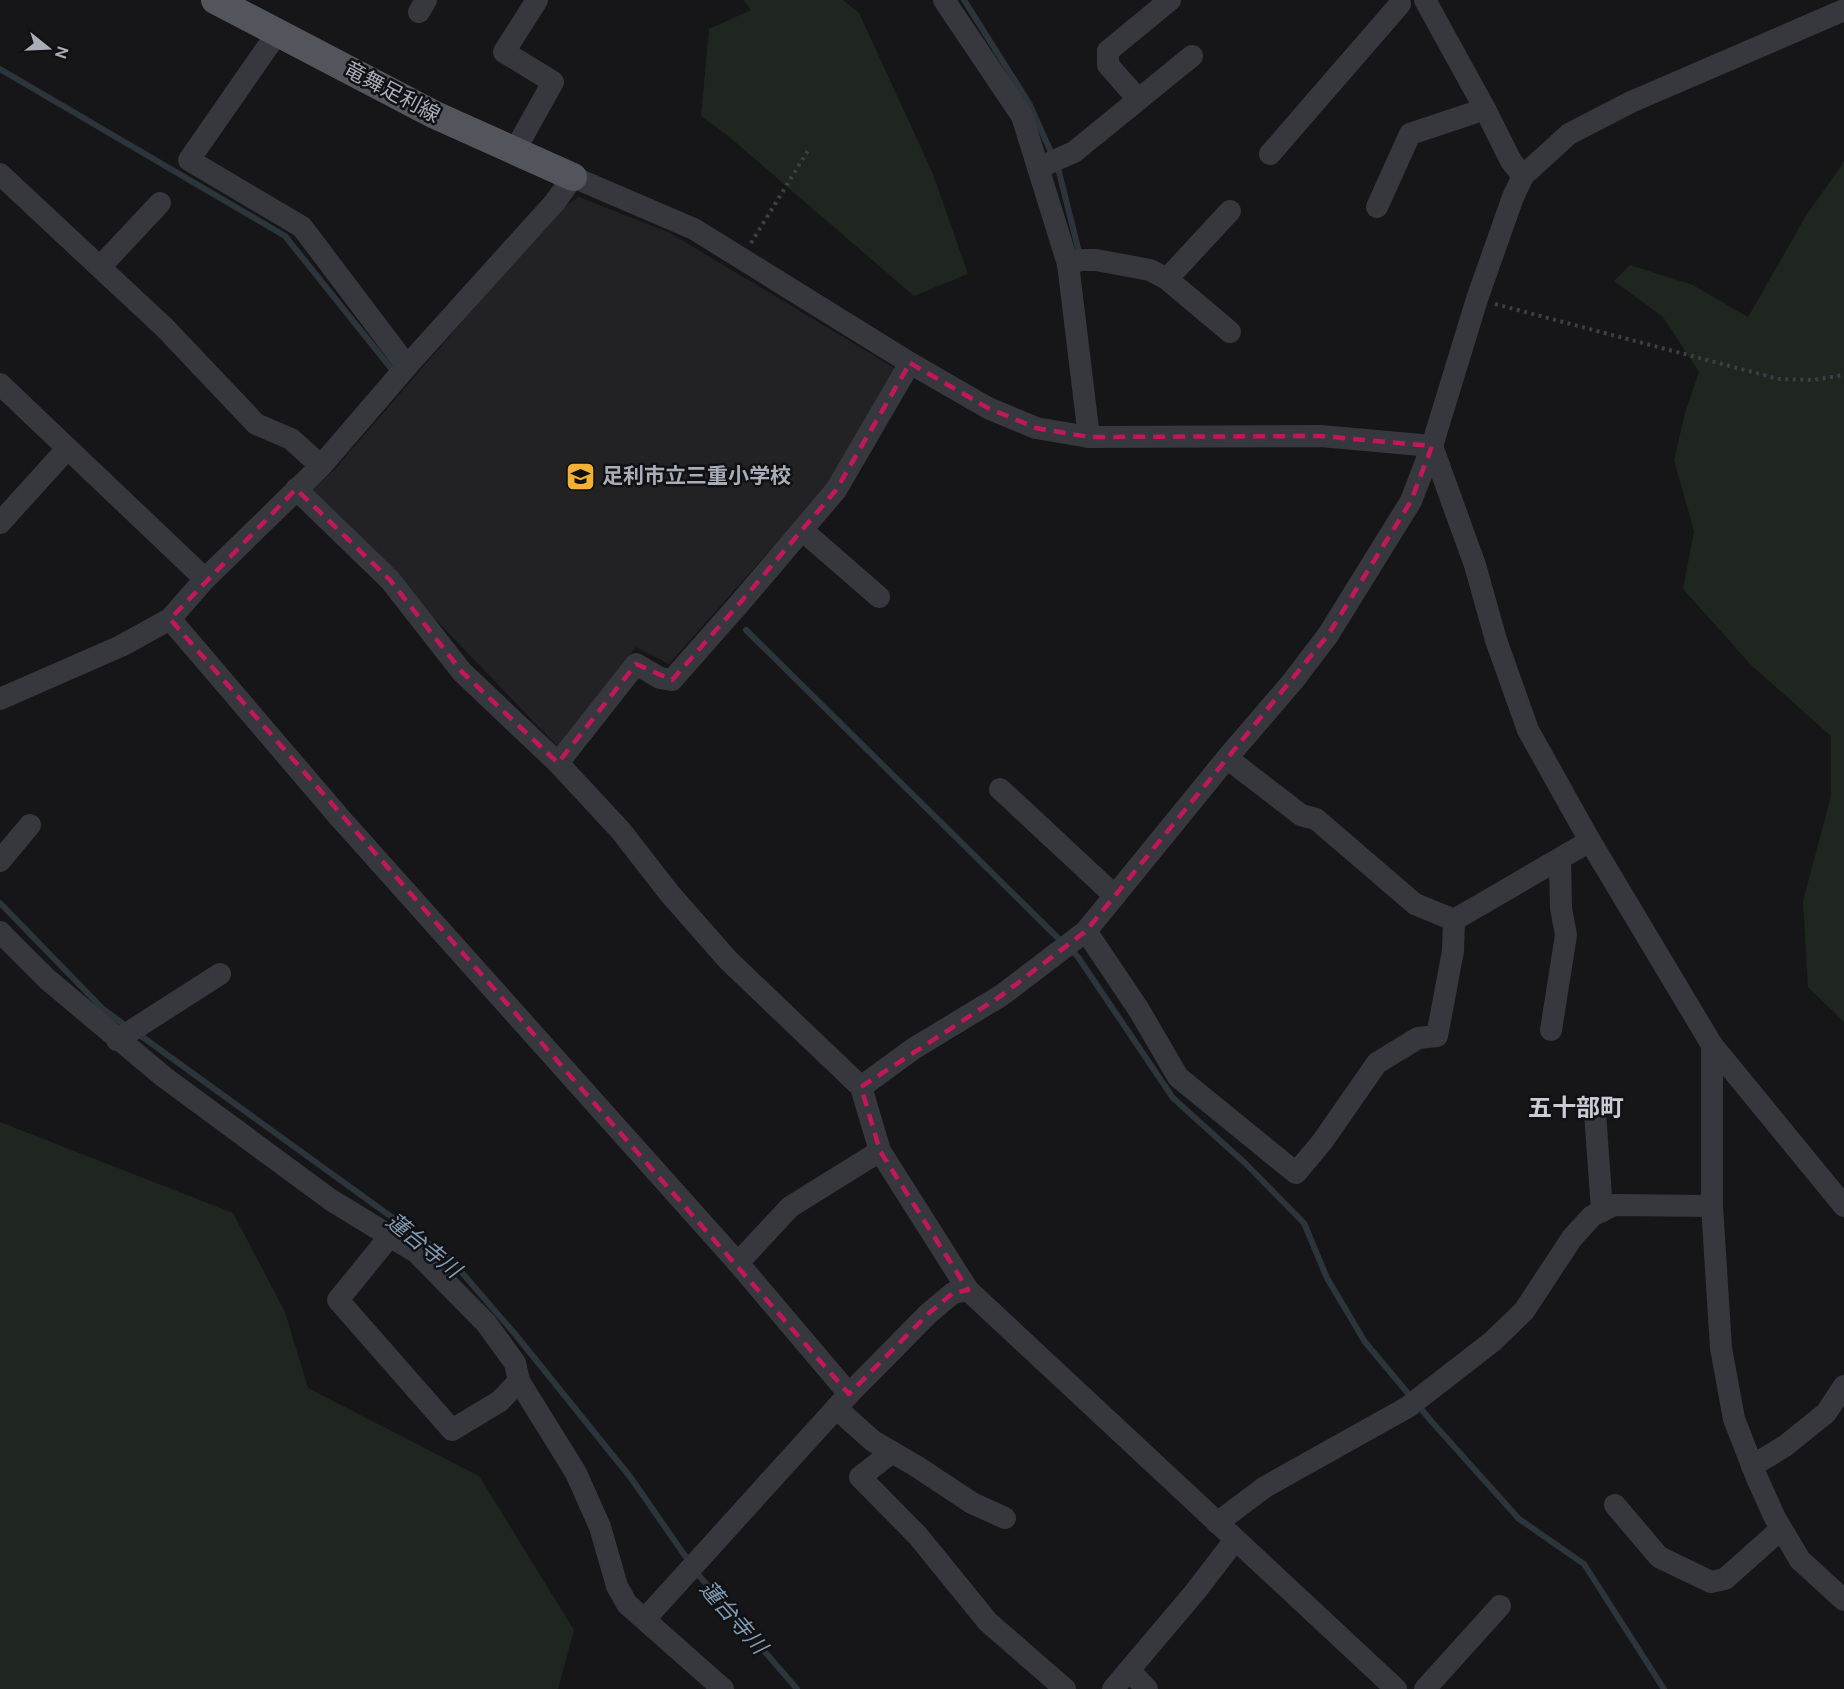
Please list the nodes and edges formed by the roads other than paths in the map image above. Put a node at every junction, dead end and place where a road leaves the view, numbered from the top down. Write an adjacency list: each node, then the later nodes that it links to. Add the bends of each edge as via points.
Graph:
1 (215, 0): 8 (main road, 竜舞足利線)
2 (537, 0): 12 (street, via 504,52 553,82)
3 (944, 0): 14 (street, via 1022,116)
4 (1170, 0): 10 (street, via 1108,51 1108,65)
5 (1396, 2): 6 (street); 13 (street)
6 (1427, 4): 11 (street)
7 (1844, 10): 16 (street, via 1631,102 1569,134)
8 (278, 32): 12 (main road, 竜舞足利線); 26 (street, via 189,160 302,227)
9 (1192, 56): 10 (street)
10 (1138, 99): 14 (street, via 1074,152)
11 (1485, 109): 16 (street); 19 (street, via 1410,134)
12 (514, 152): 17 (main road, 竜舞足利線)
13 (1270, 154)
14 (1038, 168): 21 (street)
15 (0, 174): 22 (street)
16 (1523, 176): 29 (street, via 1477,299)
17 (573, 177): 25 (street, via 694,229); 26 (street)
18 (160, 203): 22 (street)
19 (1377, 207)
20 (1230, 210): 23 (street)
21 (1068, 264): 23 (street, via 1096,260 1150,270); 28 (street)
22 (100, 267): 31 (street, via 165,328 256,424 291,439)
23 (1167, 279): 24 (street)
24 (1230, 332)
25 (910, 363): 28 (street, via 988,408 1036,428); 34 (street, via 836,490)
26 (408, 366): 31 (street)
27 (0, 384): 30 (street)
28 (1089, 437): 29 (street, via 1321,436)
29 (1432, 446): 39 (street, via 1411,501 1328,635); 43 (street, via 1528,730)
30 (67, 449): 33 (street); 35 (street)
31 (321, 466): 32 (street)
32 (296, 489): 35 (street); 40 (street, via 390,580 462,672)
33 (0, 523)
34 (802, 530): 36 (street); 40 (street, via 672,680 660,678 636,664)
35 (205, 579): 37 (street)
36 (879, 597)
37 (170, 619): 38 (street, via 121,646); 61 (street, via 440,931)
38 (0, 699)
39 (1227, 758): 46 (street); 47 (street, via 1301,815 1316,819 1415,904)
40 (558, 764): 54 (street, via 621,831 669,894 728,960)
41 (1000, 789): 46 (street)
42 (30, 825): 45 (street)
43 (1590, 841): 44 (street); 53 (street)
44 (1560, 858): 47 (street); 51 (street, via 1566,935)
45 (0, 861)
46 (1115, 896): 48 (street)
47 (1454, 920): 48 (street, via 1453,951 1437,1036 1418,1038 1377,1063 1296,1173 1178,1077)
48 (1086, 931): 54 (street, via 1002,995 912,1049)
49 (0, 933): 52 (street)
50 (220, 974): 52 (street)
51 (1551, 1030)
52 (117, 1040): 60 (street, via 255,1146)
53 (1712, 1045): 57 (street); 58 (street)
54 (861, 1087): 56 (street)
55 (1595, 1112): 59 (street)
56 (880, 1150): 61 (street, via 790,1207); 62 (street)
57 (1712, 1206): 59 (street, via 1614,1205); 67 (street, via 1721,1348 1734,1419)
58 (1844, 1206)
59 (1602, 1211): 70 (street, via 1572,1238 1524,1311 1493,1341 1408,1407 1264,1487)
60 (390, 1236): 63 (street, via 416,1252 486,1323 515,1363); 63 (street, via 338,1300 452,1430 500,1401)
61 (738, 1263): 65 (street)
62 (968, 1290): 65 (street, via 952,1293 929,1313); 70 (street)
63 (519, 1381): 75 (street, via 576,1473 600,1527 617,1586 627,1604)
64 (1844, 1386): 67 (street, via 1826,1413)
65 (842, 1401): 66 (street, via 873,1441); 75 (street)
66 (892, 1452): 69 (street, via 972,1503); 78 (street, via 860,1477 918,1536 988,1622)
67 (1752, 1466): 71 (street)
68 (1615, 1505): 71 (street, via 1659,1557 1711,1582 1725,1579)
69 (1005, 1518)
70 (1217, 1523): 72 (street)
71 (1781, 1529): 73 (street, via 1800,1560)
72 (1235, 1540): 76 (street); 81 (street)
73 (1844, 1600)
74 (1500, 1606): 82 (street)
75 (645, 1619): 77 (street)
76 (1130, 1670): 79 (street); 80 (street)
77 (723, 1689)
78 (1065, 1689)
79 (1113, 1689)
80 (1147, 1689)
81 (1396, 1689)
82 (1425, 1689)

